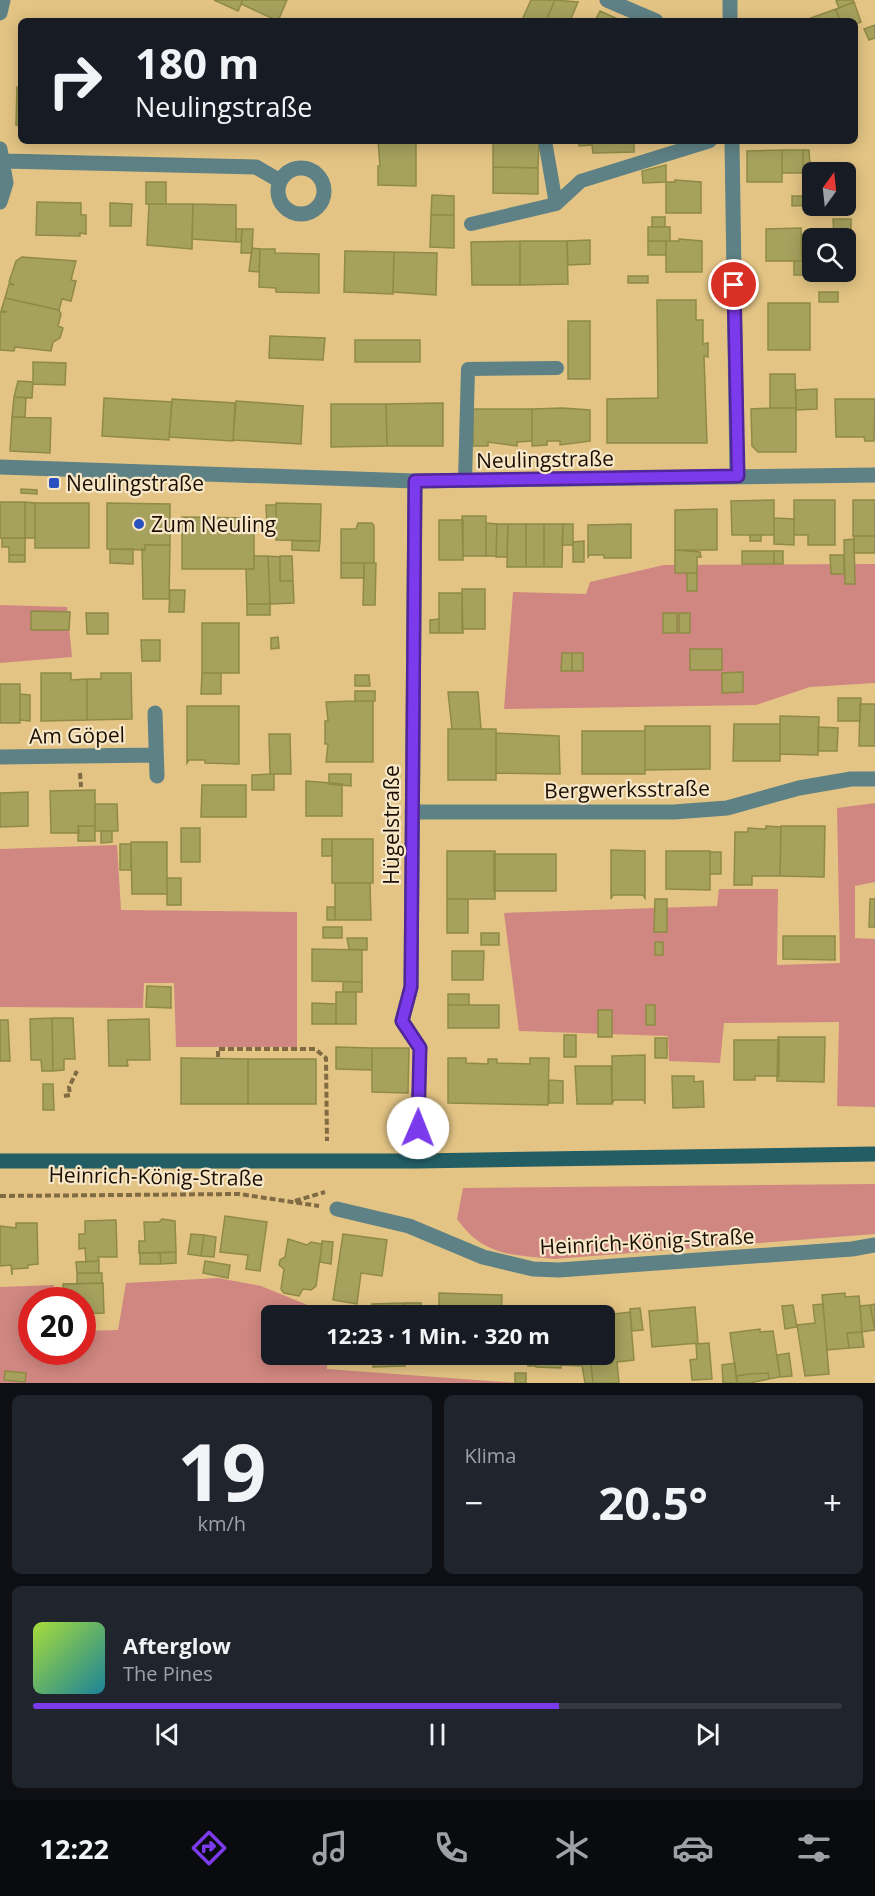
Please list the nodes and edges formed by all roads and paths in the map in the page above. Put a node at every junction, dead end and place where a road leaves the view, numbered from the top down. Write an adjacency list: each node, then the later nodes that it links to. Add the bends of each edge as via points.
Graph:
1 (3, 0): 4 (street)
2 (607, 0): 5 (street)
3 (730, 0): 6 (street)
4 (0, 13)
5 (649, 18)
6 (730, 18)
7 (546, 144): 13 (lane)
8 (700, 144): 13 (lane, via 580,181)
9 (732, 144): 18 (street)
10 (2, 155): 11 (street, via 256,167); 12 (street, via 6,183)
11 (280, 181)
12 (0, 202)
13 (556, 204): 14 (lane)
14 (471, 224)
15 (557, 368): 20 (lane, via 468,369)
16 (0, 467): 19 (street, Neulingstraße)
17 (875, 475): 18 (street, Neulingstraße)
18 (738, 476): 20 (street, Neulingstraße)
19 (415, 481): 20 (street, Neulingstraße); 26 (street, Hügelstraße)
20 (465, 481)
21 (155, 713): 22 (street, Am Göpel)
22 (155, 755): 23 (street, Am Göpel); 24 (street, Am Göpel)
23 (0, 757)
24 (157, 776)
25 (875, 779): 26 (street, Bergwerksstraße, via 799,788 729,807 674,812)
26 (412, 812): 27 (street, Hügelstraße, via 411,987 402,1021)
27 (420, 1048): 34 (lane, Hügelstraße)
28 (218, 1058): 33 (path, via 218,1049 315,1048 326,1058)
29 (77, 1071): 30 (path, via 69,1087 70,1095)
30 (64, 1096)
31 (875, 1154): 34 (main road, Heinrich-König-Straße)
32 (0, 1161): 33 (main road, Heinrich-König-Straße)
33 (327, 1161): 34 (main road, Heinrich-König-Straße)
34 (417, 1161)
35 (334, 1190): 37 (path)
36 (0, 1196): 37 (path, Heinrich-König-Straße, via 239,1194)
37 (293, 1201): 38 (path, Heinrich-König-Straße)
38 (337, 1209): 39 (street, Heinrich-König-Straße, via 409,1226 483,1257 533,1269)
39 (875, 1245)

